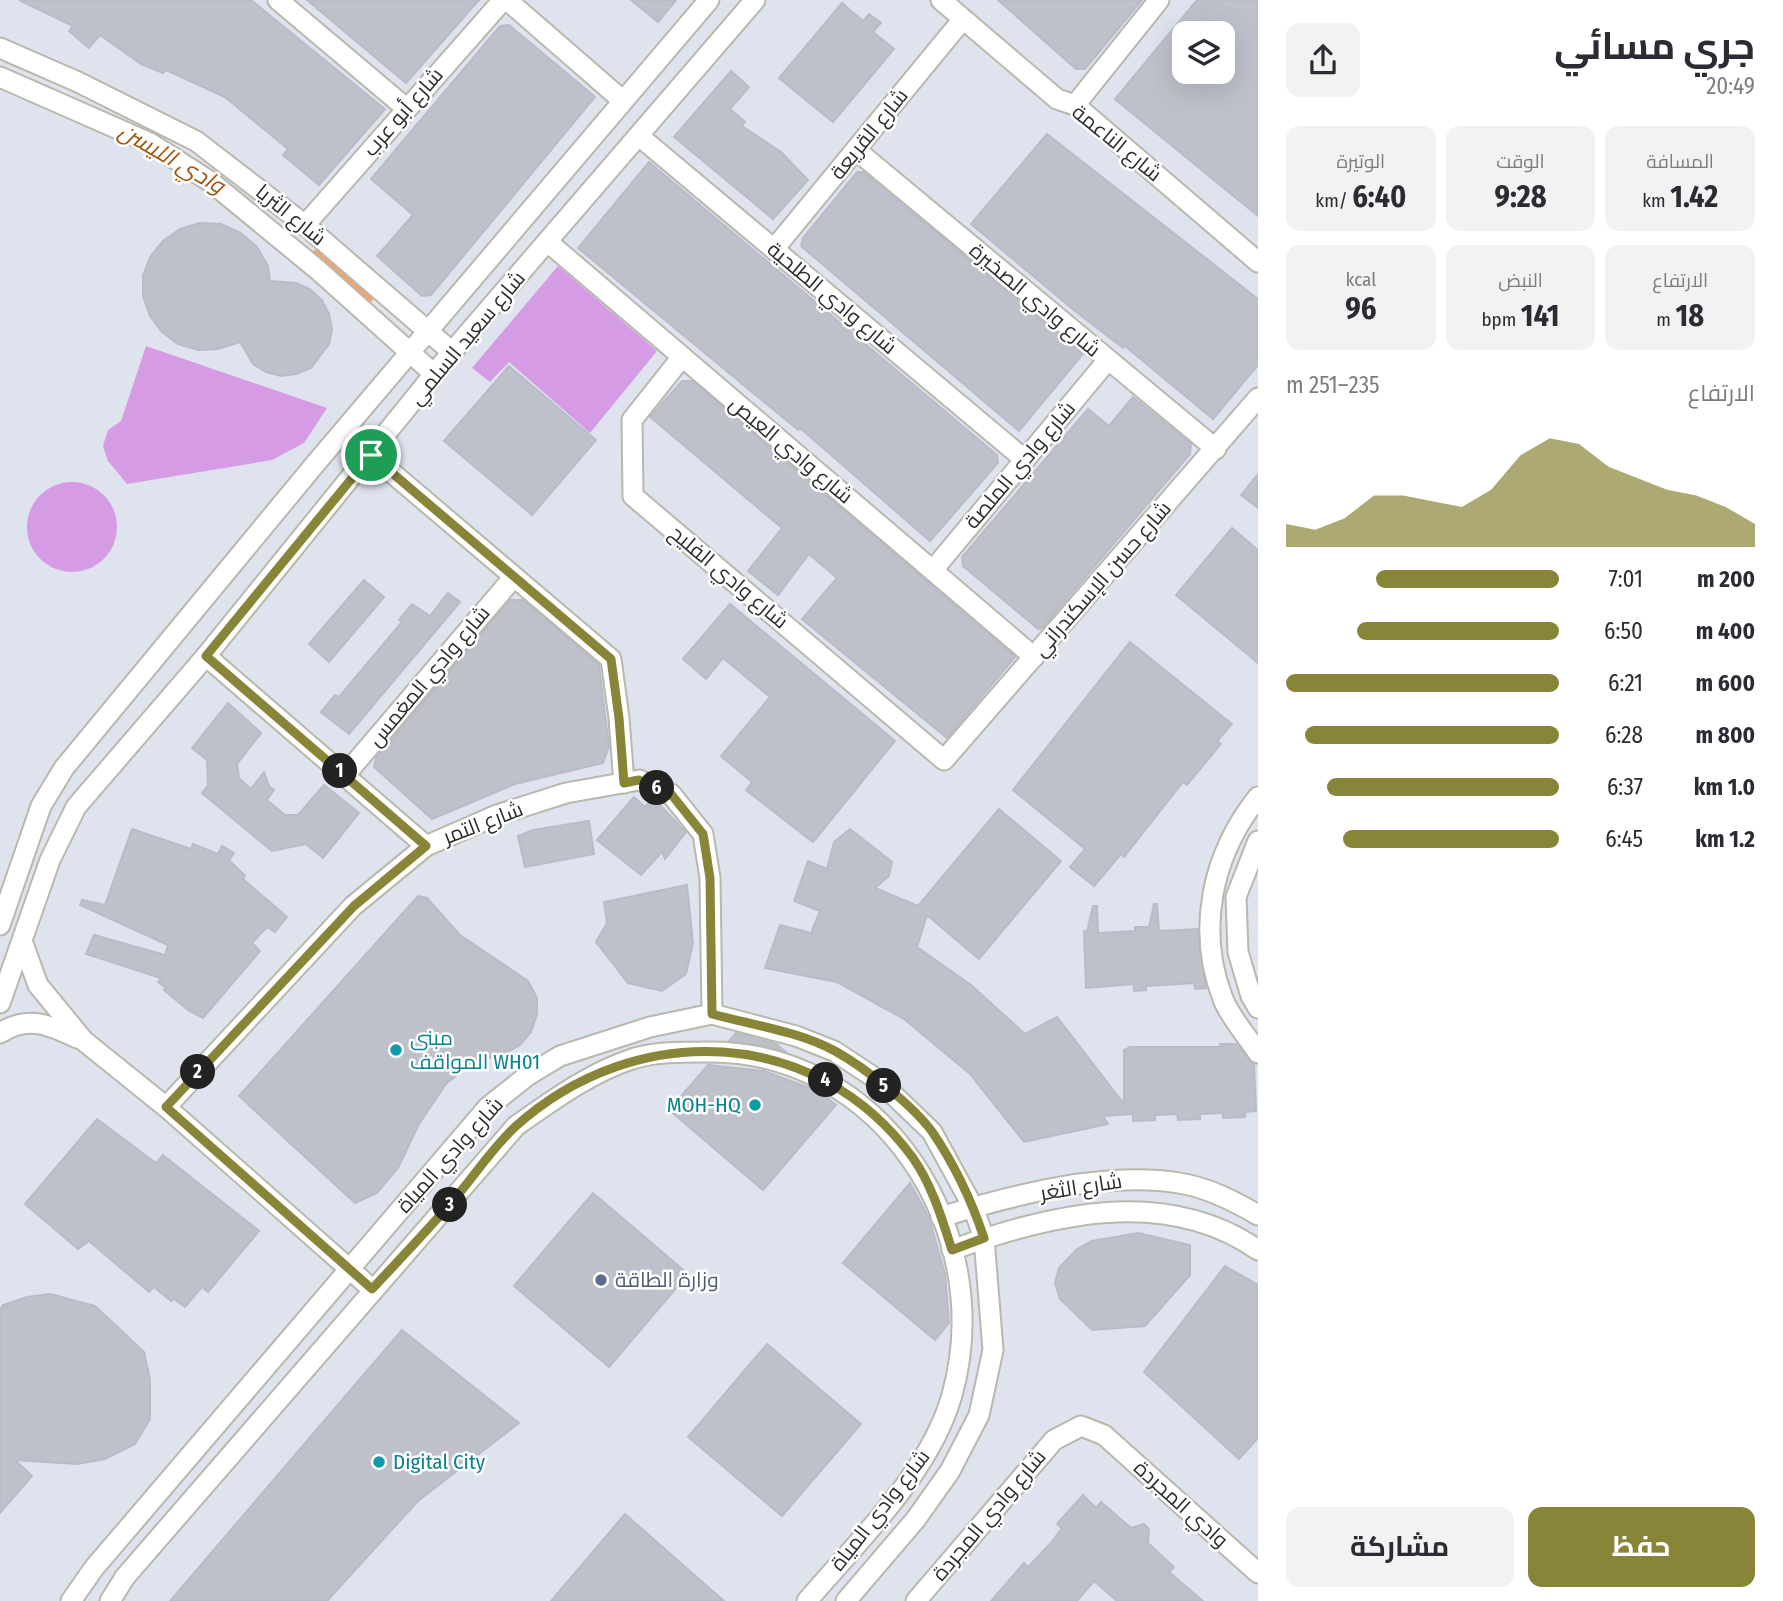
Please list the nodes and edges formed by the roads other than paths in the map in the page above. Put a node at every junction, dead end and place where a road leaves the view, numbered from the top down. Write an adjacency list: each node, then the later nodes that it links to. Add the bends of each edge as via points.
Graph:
1 (278, 0): 12 (street)
2 (505, 0): 10 (street); 12 (street, شارع أبو عرب)
3 (709, 0): 10 (street, شارع سعيد السلمي)
4 (755, 0): 13 (street, شارع سعيد السلمي)
5 (941, 0): 7 (street, شارع الناعمة)
6 (1159, 0): 11 (street)
7 (963, 19): 11 (street, شارع الناعمة, via 1057,99); 14 (street, شارع القريعة)
8 (0, 48): 15 (street, شارع الثريا, via 196,141)
9 (0, 77): 21 (street, شارع الثريا, via 150,143 211,182)
10 (622, 100): 19 (street, شارع سعيد السلمي)
11 (1075, 105): 18 (street, شارع الناعمة)
12 (406, 108): 15 (street, شارع أبو عرب)
13 (639, 136): 16 (street, شارع سعيد السلمي); 17 (street, شارع وادي الطلحية)
14 (856, 150): 17 (street, شارع القريعة); 23 (street, شارع وادي الصخيرة)
15 (305, 225): 19 (street, شارع الثريا)
16 (549, 243): 20 (street, شارع سعيد السلمي); 22 (street, شارع وادي العيص)
17 (774, 249): 28 (street, شارع وادي الطلحية)
18 (1258, 262)
19 (428, 334): 20 (street, شارع الثريا); 21 (street, شارع سعيد السلمي)
20 (452, 352): 24 (street, شارع سعيد السلمي)
21 (411, 353): 24 (street, شارع الثريا); 41 (street, شارع سعيد السلمي, via 64,768 41,806)
22 (682, 357): 29 (street, شارع وادي العيص); 33 (street, شارع وادي الفليح, via 632,420 633,496)
23 (1107, 361): 26 (street, شارع وادي الصخيرة); 28 (street, شارع وادي الملصة)
24 (434, 374): 27 (street, شارع سعيد السلمي)
25 (1258, 398): 26 (street, شارع حسن الإسكندراني)
26 (1216, 449): 32 (street, شارع حسن الإسكندراني)
27 (371, 455): 30 (street); 31 (street, شارع سعيد السلمي)
28 (1024, 459): 29 (street, شارع وادي الملصة)
29 (933, 570): 32 (street, شارع وادي العيص)
30 (513, 578): 34 (street, شارع وادي المغمس); 35 (street, via 611,659)
31 (206, 656): 34 (street); 42 (street, شارع سعيد السلمي, via 76,807 50,860)
32 (1034, 657): 33 (street, شارع حسن الإسكندراني)
33 (944, 760)
34 (345, 775): 38 (street)
35 (624, 783): 38 (street, شارع التمر, via 565,793); 45 (street, شارع التمر, via 639,780 671,794 703,834 710,878)
36 (1258, 797): 39 (street, via 1223,853)
37 (1258, 841): 40 (street, via 1236,897)
38 (426, 846): 49 (street, شارع التمر, via 354,906)
39 (1209, 910): 40 (street); 48 (street, via 1209,948 1223,1000)
40 (1237, 910): 44 (street, via 1238,952)
41 (0, 925)
42 (22, 941): 43 (street, شارع سعيد السلمي); 47 (street, via 38,985)
43 (0, 1003)
44 (1258, 1008)
45 (712, 1014): 51 (street, شارع وادي المياة, via 834,1051 878,1080 932,1132); 58 (street, شارع وادي المياة, via 649,1027 560,1056 527,1076 488,1107)
46 (0, 1032): 47 (street, via 13,1024 46,1023)
47 (84, 1041): 49 (street)
48 (1258, 1053)
49 (166, 1107): 58 (street)
50 (1041, 1193): 51 (street, شارع الثغر); 52 (street, شارع الثغر, via 1122,1179 1181,1183 1232,1200); 54 (street)
51 (973, 1207): 53 (street, شارع الثغر); 55 (street, شارع وادي المياة)
52 (1258, 1216)
53 (941, 1217): 56 (street, شارع وادي المياة); 59 (street, شارع وادي المياة, via 913,1158 879,1121 820,1077 788,1062 719,1051 679,1052 636,1058 589,1078 516,1126)
54 (1048, 1222): 55 (street, شارع الثغر); 57 (street, شارع الثغر, via 1117,1210 1194,1218)
55 (984, 1238): 56 (street, شارع الثغر); 65 (street, شارع وادي المياة, via 993,1350 979,1415 934,1495)
56 (952, 1250): 64 (street, شارع وادي المياة, via 964,1301 953,1394 941,1426 925,1458)
57 (1258, 1250)
58 (349, 1267): 59 (street); 62 (street, شارع وادي المياة)
59 (372, 1289): 63 (street, شارع وادي المياة, via 125,1577)
60 (1104, 1435): 61 (street, وادي المجردة); 66 (street, شارع وادي المجردة, via 1081,1426 1054,1440)
61 (1258, 1573)
62 (71, 1601)
63 (110, 1601)
64 (807, 1601)
65 (846, 1601)
66 (916, 1601)

